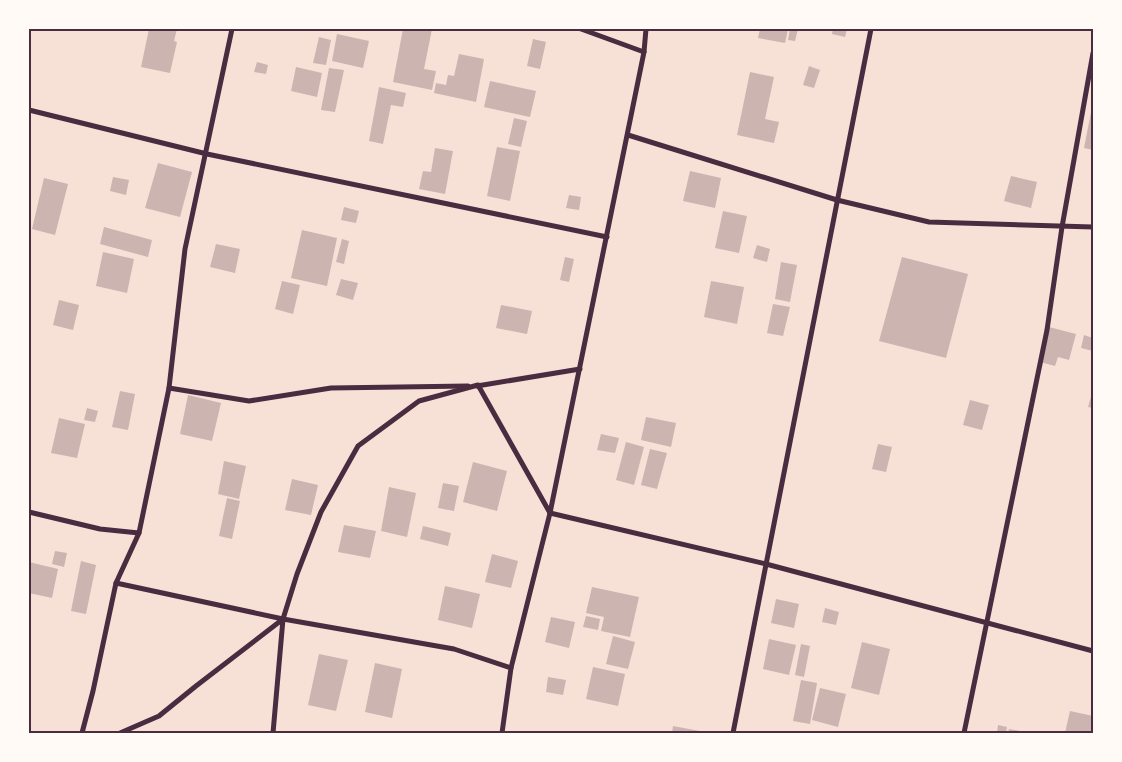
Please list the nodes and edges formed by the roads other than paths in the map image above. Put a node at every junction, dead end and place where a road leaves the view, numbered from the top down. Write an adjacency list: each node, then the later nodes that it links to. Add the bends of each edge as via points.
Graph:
1 (232, 29): 9 (street)
2 (581, 29): 5 (street)
3 (646, 29): 5 (street)
4 (871, 29): 10 (street)
5 (644, 52): 8 (street)
6 (1093, 53): 11 (street)
7 (29, 110): 9 (street)
8 (628, 135): 10 (street); 13 (street)
9 (207, 154): 13 (street); 16 (street, via 186,250)
10 (837, 200): 11 (street, via 929,222); 20 (street)
11 (1062, 227): 12 (street); 23 (street, via 1047,330)
12 (1093, 228)
13 (607, 237): 14 (street)
14 (580, 368): 15 (street); 18 (street)
15 (478, 386): 16 (street, via 331,388 249,401); 18 (street); 22 (street, via 418,401 358,446 320,512)
16 (169, 388): 19 (street)
17 (29, 512): 19 (street, via 100,529)
18 (550, 513): 20 (street); 25 (street)
19 (139, 533): 21 (street)
20 (766, 564): 23 (street); 30 (street)
21 (116, 582): 22 (street); 26 (street)
22 (283, 619): 25 (street, via 454,649); 27 (street, via 159,716); 28 (street)
23 (987, 623): 24 (street); 31 (street)
24 (1093, 651)
25 (511, 668): 29 (street)
26 (82, 733)
27 (120, 733)
28 (273, 733)
29 (502, 733)
30 (732, 733)
31 (964, 733)

